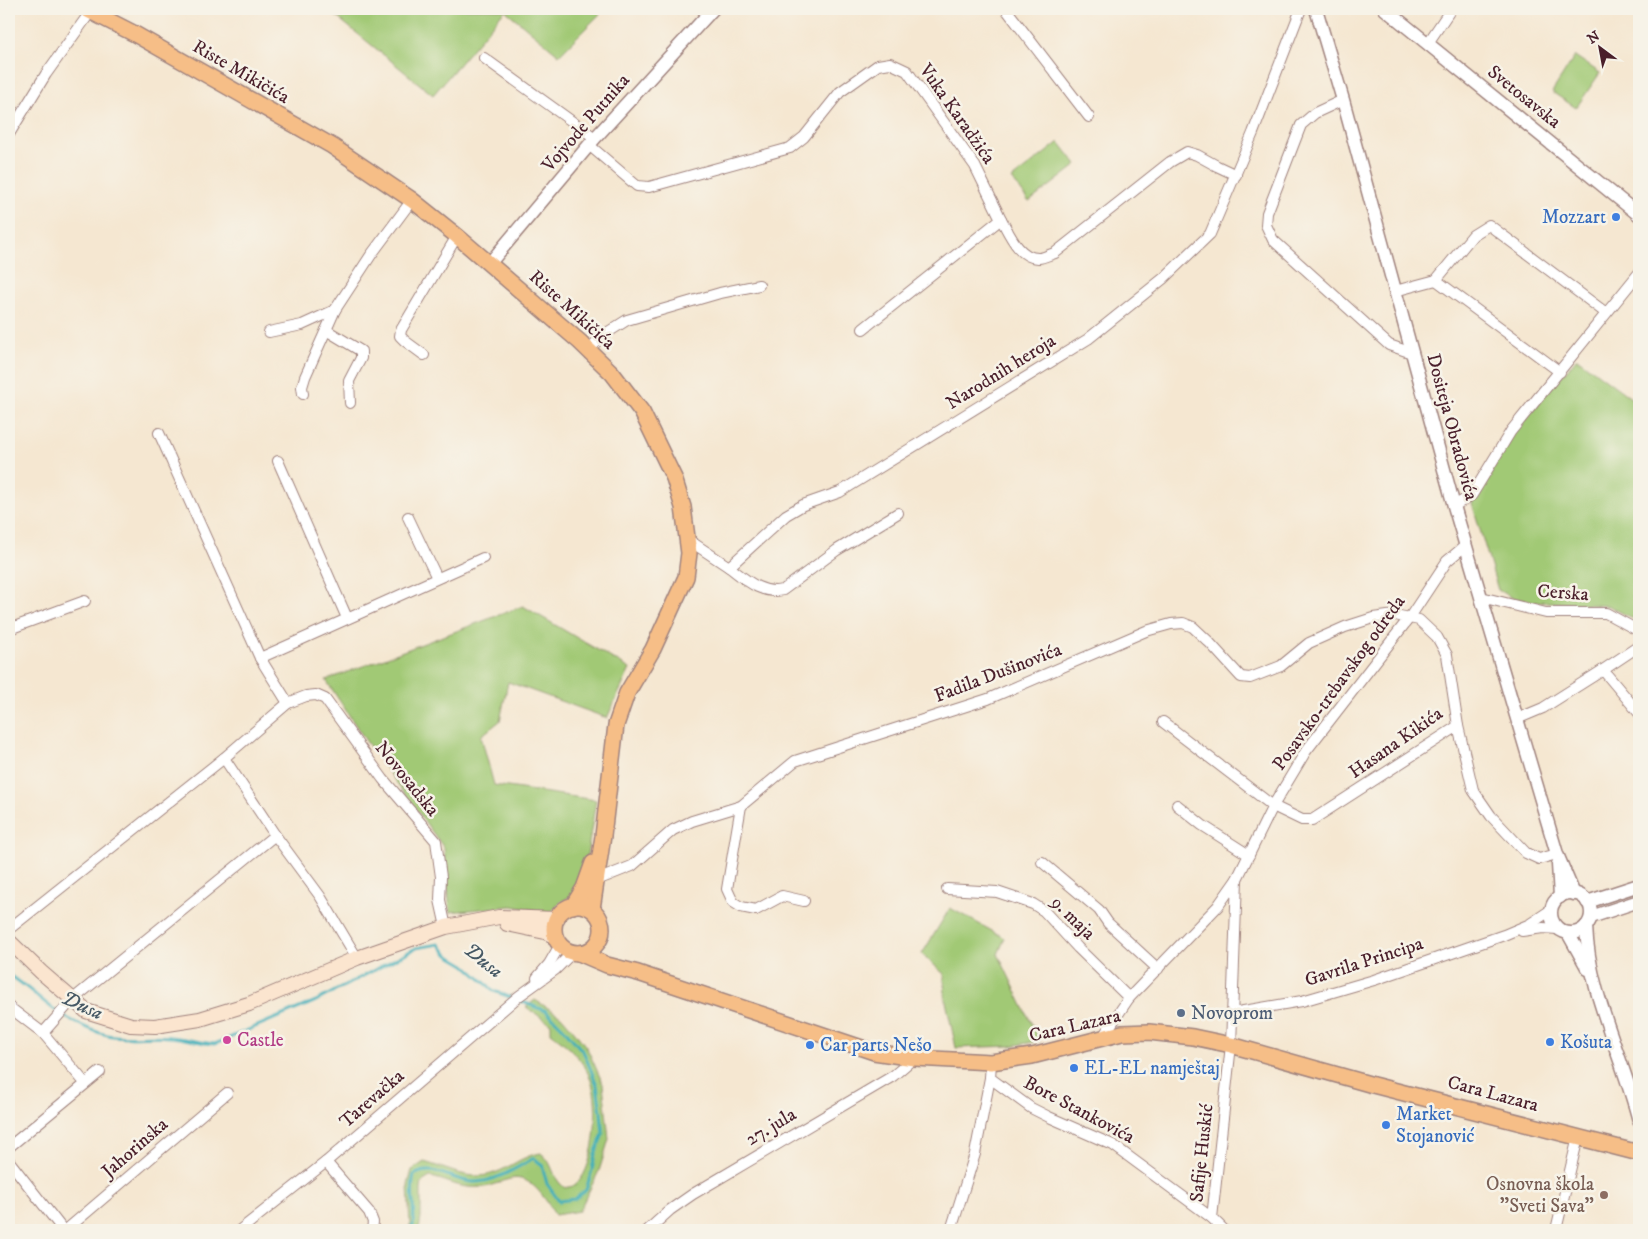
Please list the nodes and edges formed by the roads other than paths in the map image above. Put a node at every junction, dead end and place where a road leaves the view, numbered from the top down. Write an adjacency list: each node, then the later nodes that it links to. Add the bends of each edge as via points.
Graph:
1 (713, 9): 13 (street, Vojvode Putnika)
2 (1006, 9): 11 (street)
3 (1301, 9): 14 (street, Narodnih heroja)
4 (1316, 9): 10 (street, Dositeja Obradovića)
5 (1385, 9): 8 (street, Svetosavska)
6 (1451, 9): 8 (street)
7 (88, 10): 12 (street); 15 (main road, Riste Mikičića, via 332,146)
8 (1428, 43): 16 (street, Svetosavska)
9 (484, 58): 13 (street, Vuka Karadžića)
10 (1343, 100): 23 (street, Dositeja Obradovića); 30 (street, via 1315,113 1301,125 1267,213 1266,225 1273,240 1389,345)
11 (1089, 117)
12 (9, 134)
13 (592, 142): 17 (street, Vuka Karadžića, via 636,186 649,187 668,182 790,148 804,137 840,92 878,65 890,62 908,71 975,166); 19 (street, Vojvode Putnika)
14 (1236, 175): 17 (street, via 1187,152 1055,253 1040,258 1024,253); 43 (street, Narodnih heroja, via 1210,234 1164,278 1088,339 840,492 803,505 786,515)
15 (412, 200): 18 (main road, Riste Mikičića); 24 (street)
16 (1639, 214)
17 (1001, 219): 26 (street)
18 (457, 236): 19 (main road, Riste Mikičića); 31 (street, via 401,330 400,336)
19 (489, 264): 29 (main road, Riste Mikičića)
20 (1639, 273): 25 (street)
21 (1436, 280): 23 (street); 25 (street, via 1473,235 1489,225); 32 (street)
22 (759, 285): 29 (street, via 627,320)
23 (1395, 291): 30 (street, Dositeja Obradovića)
24 (335, 310): 27 (street); 28 (street, via 302,325)
25 (1606, 312): 32 (street)
26 (863, 329)
27 (326, 330): 33 (street, via 305,377); 34 (street, via 361,351 361,358 349,381)
28 (269, 332)
29 (588, 350): 40 (main road, Riste Mikičića, via 612,373 642,412 674,478)
30 (1412, 353): 37 (street, Dositeja Obradovića)
31 (424, 354)
32 (1560, 372): 37 (street, via 1511,431 1472,495)
33 (303, 394)
34 (350, 403)
35 (159, 433): 52 (street)
36 (278, 461): 47 (street)
37 (1454, 506): 41 (street, Dositeja Obradovića)
38 (898, 513): 43 (street, via 837,550 783,590 763,590)
39 (408, 517): 44 (street)
40 (688, 539): 43 (street); 64 (main road, Riste Mikičića, via 686,577 653,649 628,693 616,725)
41 (1466, 545): 45 (street, Dositeja Obradovića); 48 (street, Posavsko-trebavskog odreda, via 1447,561)
42 (482, 558): 44 (street)
43 (729, 567)
44 (437, 578): 47 (street)
45 (1481, 597): 50 (street, Cerska, via 1546,613 1606,613); 56 (street, Dositeja Obradovića)
46 (84, 601): 49 (street)
47 (347, 618): 52 (street)
48 (1410, 618): 58 (street, Hasana Kikića, via 1420,620 1437,636 1448,655); 61 (street, Fadila Dušinovića, via 1394,615 1345,627 1309,644 1281,666 1250,678 1241,676 1193,627 1171,624 1146,631 988,699 795,761); 62 (street, Posavsko-trebavskog odreda, via 1306,751)
49 (9, 629)
50 (1639, 631)
51 (1639, 646): 53 (street)
52 (260, 658): 54 (street)
53 (1603, 670): 55 (street); 56 (street, via 1543,708)
54 (288, 703): 59 (street, Novosadska); 83 (street, Novosadska, via 316,694 325,700 383,779 436,841 441,877 440,900)
55 (1639, 713)
56 (1517, 719): 65 (street, Dositeja Obradovića)
57 (1163, 722): 62 (street)
58 (1458, 726): 62 (street, Hasana Kikića, via 1312,820 1302,820); 65 (street, via 1473,790 1491,816 1526,854 1538,859)
59 (224, 758): 63 (street); 84 (street, Novosadska)
60 (1177, 805): 66 (street)
61 (741, 806): 69 (street, Fadila Dušinovića, via 692,820 673,830 632,866); 74 (street, via 727,889 733,902 756,910 782,896)
62 (1273, 806): 66 (street, Posavsko-trebavskog odreda)
63 (275, 835): 90 (street, via 320,896); 96 (street)
64 (603, 836): 69 (main road, Riste Mikičića); 77 (main road, Riste Mikičića, via 584,888)
65 (1557, 854): 72 (street, Dositeja Obradovića); 73 (street, Dositeja Obradovića)
66 (1249, 855): 68 (street, Posavsko-trebavskog odreda)
67 (1042, 862): 91 (street, via 1099,910 1108,923)
68 (1237, 879): 91 (street, Posavsko-trebavskog odreda, via 1218,906); 98 (street, Safije Huskić)
69 (597, 880): 78 (main road, Riste Mikičića)
70 (1639, 885): 76 (street)
71 (947, 889): 95 (street, 9. maja, via 996,892 1033,904 1044,911)
72 (1574, 894): 73 (street); 76 (street)
73 (1560, 897): 79 (street)
74 (804, 901)
75 (1639, 901): 82 (street)
76 (1587, 902): 82 (street, via 1591,912)
77 (573, 906): 78 (main road); 80 (main road)
78 (592, 909): 87 (main road, via 601,922)
79 (1552, 910): 85 (street, via 1552,920); 86 (street, Gavrila Principa)
80 (557, 919): 81 (main road, via 510,917); 89 (main road, via 555,924)
81 (481, 920): 83 (main road); 89 (main road, via 532,929)
82 (1588, 921): 85 (street, via 1578,932); 93 (street, via 1587,946)
83 (446, 926): 90 (main road)
84 (9, 929)
85 (1563, 931): 86 (street, Gavrila Principa, via 1543,928); 93 (street)
86 (1504, 935): 98 (street, Gavrila Principa, via 1320,996)
87 (600, 938): 89 (main road, via 592,948); 92 (main road, Cara Lazara, via 612,957)
88 (9, 941): 96 (main road)
89 (567, 947): 92 (main road, Cara Lazara, via 607,965); 94 (street); 94 (street, via 554,970)
90 (357, 958): 96 (main road, via 249,1004 200,1019 155,1026 131,1025)
91 (1158, 968): 95 (street, Posavsko-trebavskog odreda)
92 (638, 973): 102 (main road, Cara Lazara, via 874,1052)
93 (1594, 978): 108 (street)
94 (520, 995): 113 (street, Tarevačka)
95 (1129, 998): 100 (street, Posavsko-trebavskog odreda)
96 (70, 1004): 99 (street)
97 (9, 1007): 99 (street)
98 (1232, 1013): 101 (street, Safije Huskić)
99 (46, 1030): 106 (street)
100 (1102, 1038): 101 (main road, Cara Lazara, via 1149,1032); 103 (main road, Cara Lazara, via 1032,1056)
101 (1231, 1045): 109 (main road, Cara Lazara); 114 (street, Safije Huskić)
102 (914, 1058): 103 (main road, Cara Lazara); 118 (street, 27. jula, via 893,1076 693,1194)
103 (991, 1062): 105 (street)
104 (100, 1072): 106 (street)
105 (990, 1078): 114 (street, Bore Stankovića, via 1031,1108 1113,1145); 119 (street, via 975,1154)
106 (85, 1083): 110 (street)
107 (226, 1093): 115 (street, Jahorinska)
108 (1639, 1121)
109 (1578, 1137): 111 (main road, Cara Lazara); 121 (street)
110 (9, 1147)
111 (1639, 1153)
112 (9, 1161): 115 (street)
113 (326, 1162): 116 (street, Tarevačka); 117 (street, via 369,1212)
114 (1212, 1218): 120 (street, Safije Huskić)
115 (65, 1230)
116 (240, 1230)
117 (372, 1230)
118 (648, 1230)
119 (951, 1230)
120 (1224, 1230)
121 (1556, 1230)

